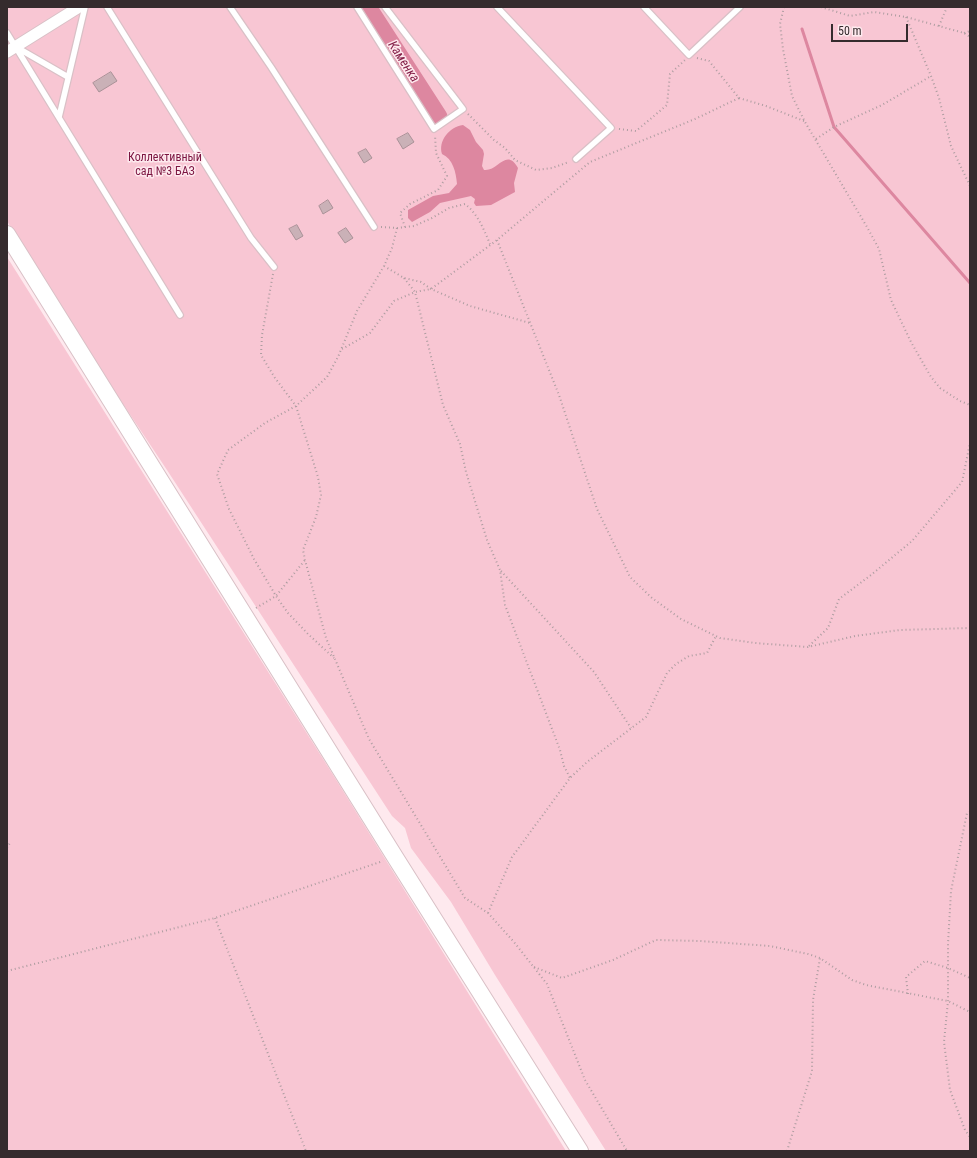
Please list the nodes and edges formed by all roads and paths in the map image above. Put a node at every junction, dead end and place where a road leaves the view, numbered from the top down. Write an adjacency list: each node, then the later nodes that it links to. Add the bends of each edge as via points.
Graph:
1 (79, 7): 19 (street)
2 (85, 7): 22 (lane)
3 (107, 7): 39 (lane, via 251,238)
4 (230, 7): 32 (lane)
5 (357, 7): 28 (lane)
6 (385, 7): 24 (lane)
7 (497, 7): 27 (lane)
8 (644, 7): 20 (lane)
9 (740, 7): 20 (lane)
10 (784, 7): 26 (path, via 780,24 783,49 792,96)
11 (821, 7): 13 (path, via 850,16 874,12)
12 (947, 7): 14 (path)
13 (906, 17): 14 (path); 21 (path)
14 (939, 26): 17 (path)
15 (970, 31): 17 (path)
16 (7, 33): 19 (lane)
17 (964, 33): 18 (path)
18 (970, 37)
19 (11, 50): 22 (lane); 25 (lane)
20 (689, 56): 23 (path, via 709,62); 27 (path, via 670,74 667,105 636,131)
21 (931, 76): 29 (path); 31 (path, via 951,146)
22 (68, 77): 25 (lane)
23 (739, 98): 26 (path); 36 (path, via 590,162)
24 (463, 109): 28 (lane); 30 (path, via 516,160 536,170 552,168)
25 (59, 117): 43 (lane)
26 (805, 122): 29 (path)
27 (611, 128): 30 (lane)
28 (434, 129): 33 (path, via 436,154 447,176 438,190 410,204 400,213)
29 (816, 139): 46 (path, via 879,249 891,300 911,342 940,388)
30 (576, 159)
31 (970, 186)
32 (374, 227): 34 (path)
33 (405, 227): 34 (path); 37 (path, via 414,226 449,208 465,204 472,209)
34 (397, 228): 38 (path)
35 (7, 234): 52 (main road)
36 (498, 240): 37 (path); 44 (path)
37 (490, 244): 41 (path)
38 (384, 266): 40 (path); 45 (path, via 357,311)
39 (274, 267): 47 (path, via 261,355)
40 (404, 278): 41 (path, via 421,282); 42 (path)
41 (431, 289): 42 (path); 44 (path, via 470,306)
42 (415, 292): 45 (path, via 394,301 370,333); 50 (path, via 443,405 460,444 487,540)
43 (180, 315)
44 (530, 323): 54 (path, via 559,395 597,509 630,577 652,598 681,619)
45 (342, 350): 47 (path, via 327,377)
46 (970, 405)
47 (296, 406): 49 (path, via 318,477 320,495 316,517 303,550); 51 (path, via 265,423 228,450 216,474 229,509)
48 (970, 443): 55 (path, via 962,482 912,541 839,598 828,628)
49 (305, 560): 51 (path); 56 (path, via 326,638)
50 (500, 570): 57 (path, via 594,672); 58 (path, via 505,605)
51 (276, 596): 52 (path); 56 (path, via 288,613)
52 (244, 614): 62 (main road)
53 (970, 628): 55 (path, via 900,630 855,636)
54 (716, 636): 55 (path, via 755,643); 57 (path, via 707,653 689,656 667,673 646,717)
55 (808, 647)
56 (335, 659): 63 (path, via 369,739 421,827 464,898)
57 (631, 728): 58 (path)
58 (570, 778): 63 (path, via 512,857)
59 (970, 812): 67 (path, via 967,813 951,890)
60 (10, 841): 61 (path)
61 (7, 848)
62 (395, 857): 64 (path); 75 (main road)
63 (488, 914): 66 (path)
64 (215, 918): 68 (path); 74 (path)
65 (820, 958): 66 (path, via 770,946 656,940 613,960 562,978); 70 (path, via 852,980); 77 (path, via 813,1000 812,1071)
66 (533, 966): 76 (path, via 547,984 585,1080)
67 (948, 968): 69 (path); 70 (path, via 925,961 906,977); 71 (path)
68 (7, 971)
69 (970, 978)
70 (908, 994): 71 (path)
71 (948, 1001): 72 (path); 73 (path, via 944,1042 950,1090)
72 (970, 1012)
73 (970, 1137)
74 (306, 1151)
75 (580, 1151)
76 (627, 1151)
77 (787, 1151)

